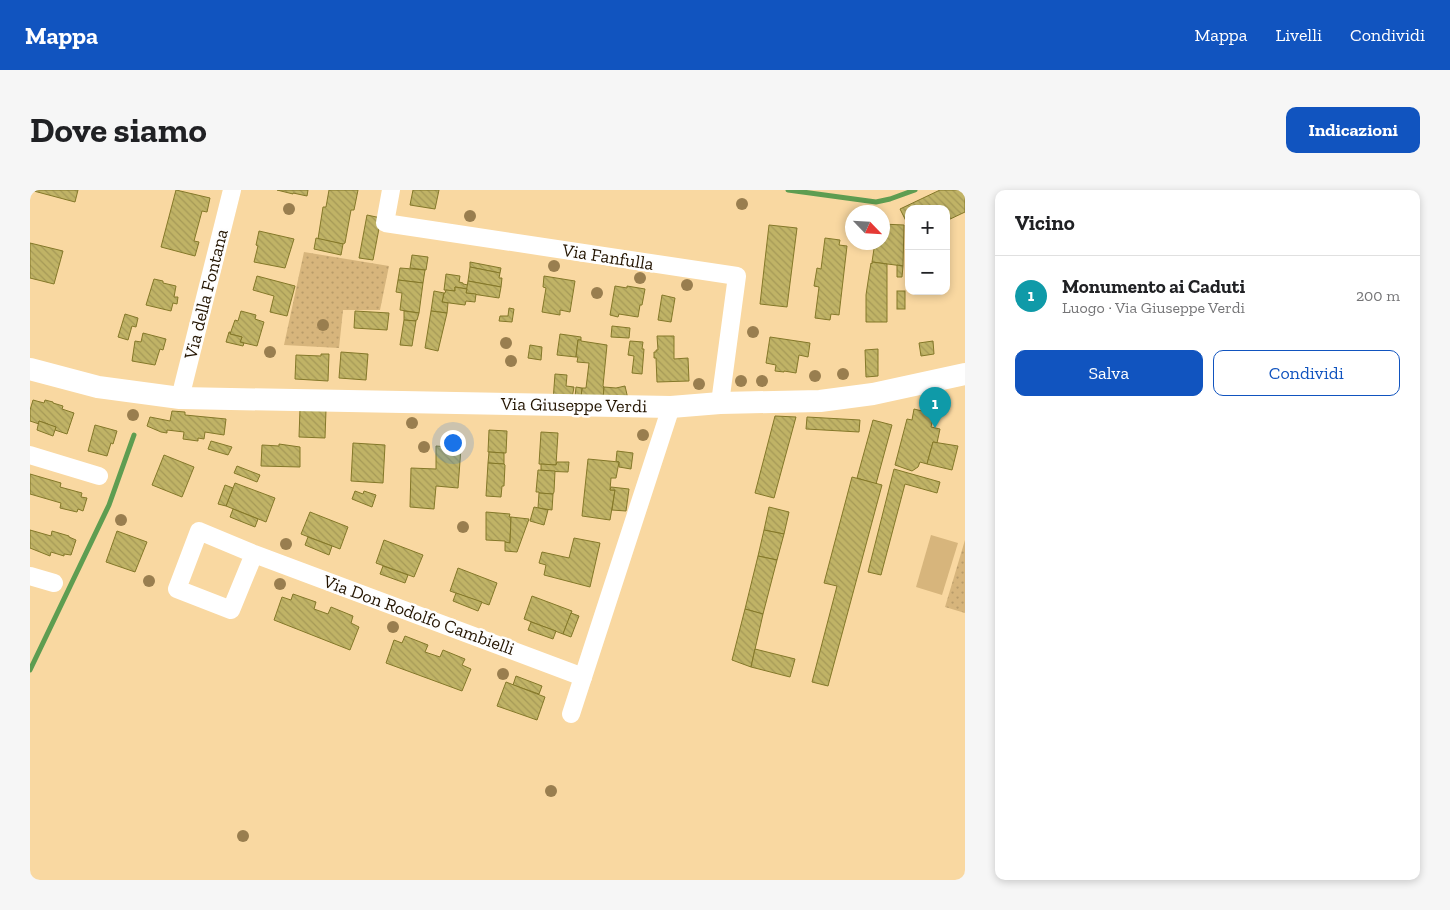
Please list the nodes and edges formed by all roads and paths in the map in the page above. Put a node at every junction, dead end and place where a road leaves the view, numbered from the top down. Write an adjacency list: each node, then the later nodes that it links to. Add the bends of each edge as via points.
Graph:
1 (232, 190): 5 (street, Via della Fontana)
2 (391, 190): 6 (street, Via Fanfulla, via 385,223 737,276)
3 (30, 369): 5 (street, Via Giuseppe Verdi, via 98,387)
4 (965, 374): 6 (street, Via Giuseppe Verdi, via 873,394 820,401)
5 (180, 398): 7 (street, Via Giuseppe Verdi)
6 (720, 403): 7 (street, Via Giuseppe Verdi)
7 (670, 407): 13 (street)
8 (30, 455): 9 (street)
9 (99, 476)
10 (254, 554): 10 (street, Via Don Rodolfo Cambielli, via 231,610 177,589 199,531); 13 (street, Via Don Rodolfo Cambielli)
11 (30, 576): 12 (street)
12 (54, 583)
13 (583, 677): 14 (street)
14 (571, 714)

